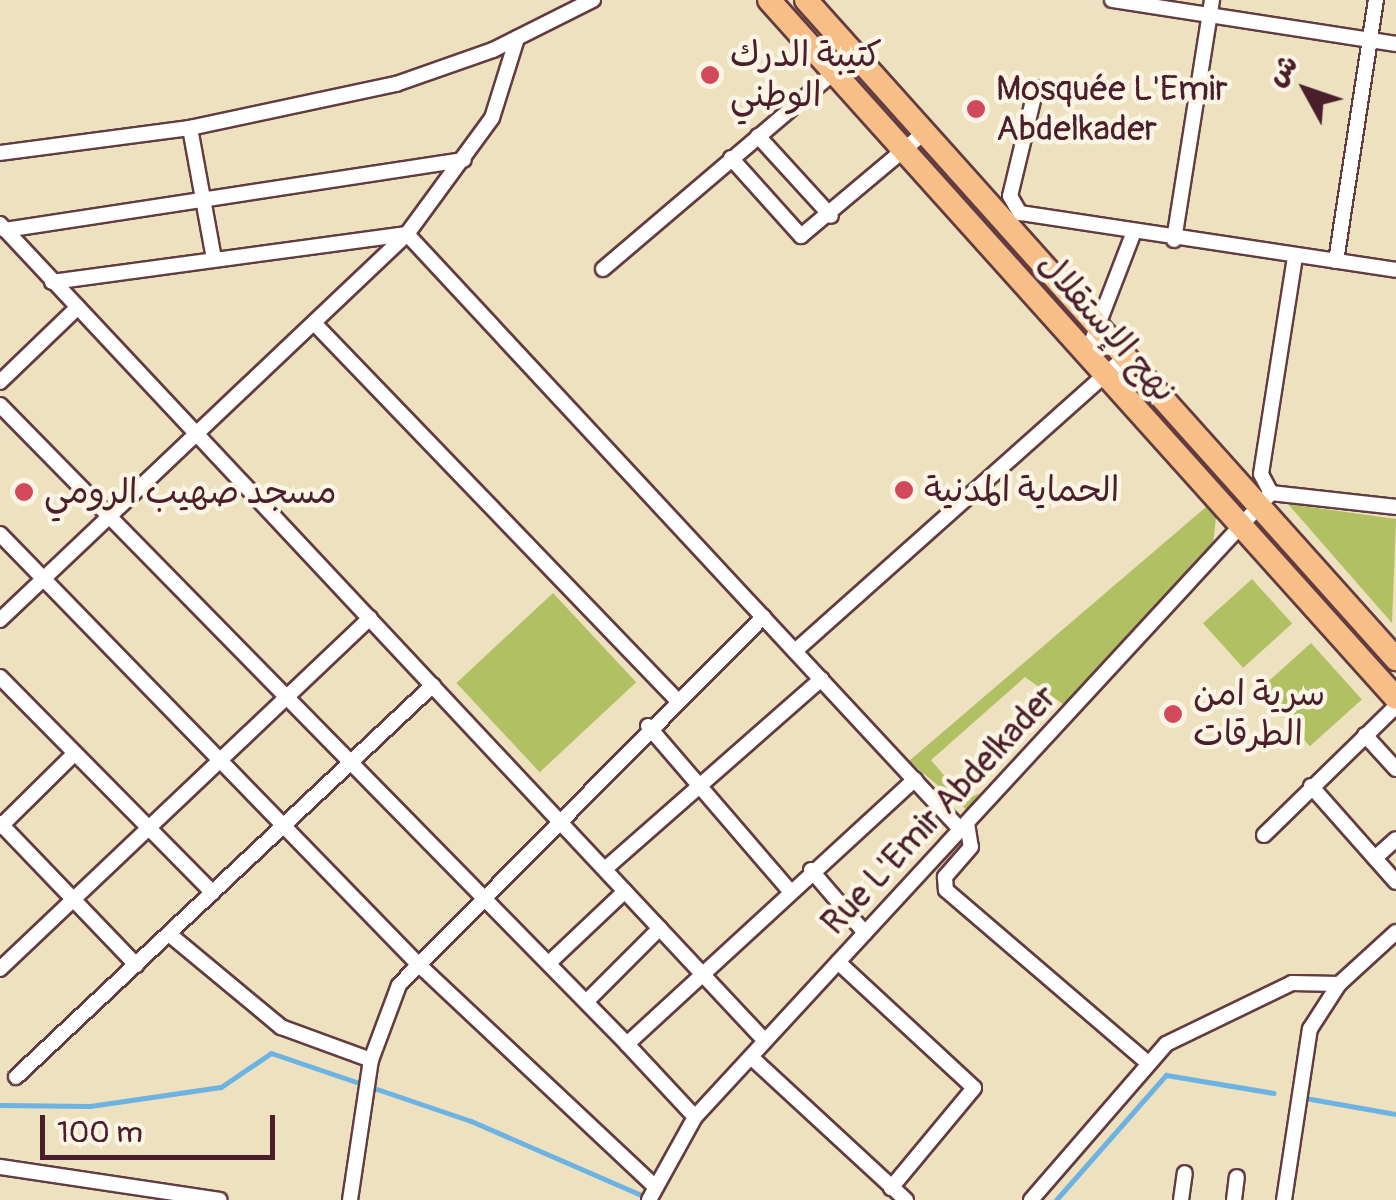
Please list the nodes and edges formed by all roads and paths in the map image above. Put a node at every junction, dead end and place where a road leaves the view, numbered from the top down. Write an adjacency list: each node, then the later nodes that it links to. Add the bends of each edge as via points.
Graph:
1 (593, 0): 7 (street)
2 (769, 0): 10 (main road, نهج الإستقلال)
3 (806, 0): 13 (main road, نهج الإستقلال)
4 (1112, 0): 6 (street)
5 (1376, 0): 8 (street)
6 (1211, 8): 8 (street); 24 (street)
7 (516, 38): 12 (street, via 396,84); 18 (street, via 492,118)
8 (1370, 40): 9 (street); 27 (street)
9 (1396, 44)
10 (833, 73): 14 (street); 15 (main road, نهج الإستقلال)
11 (1036, 88): 23 (street, via 1012,205)
12 (190, 128): 16 (street); 19 (street)
13 (925, 132): 15 (street); 33 (main road, نهج الإستقلال)
14 (758, 136): 17 (street); 20 (street)
15 (903, 152): 20 (street); 34 (main road, نهج الإستقلال)
16 (0, 153)
17 (732, 158): 20 (street, via 796,234); 28 (street)
18 (464, 160): 19 (street); 22 (street)
19 (202, 201): 21 (street); 26 (street)
20 (831, 216)
21 (3, 227): 30 (street)
22 (407, 234): 26 (street); 32 (street); 47 (street)
23 (1133, 234): 24 (street); 33 (street)
24 (1174, 240): 25 (street)
25 (1295, 256): 27 (street); 40 (street, via 1262,474)
26 (214, 259): 30 (street)
27 (1336, 261): 29 (street)
28 (603, 270)
29 (1396, 270)
30 (52, 282): 31 (street)
31 (78, 308): 37 (street); 39 (street)
32 (315, 324): 39 (street); 55 (street)
33 (1101, 330): 34 (street); 35 (main road, نهج الإستقلال)
34 (1086, 356): 36 (main road, نهج الإستقلال)
35 (1125, 357): 36 (street); 40 (main road, نهج الإستقلال)
36 (1105, 377): 44 (main road, نهج الإستقلال); 49 (street)
37 (0, 382)
38 (0, 406): 42 (street)
39 (201, 432): 42 (street); 46 (street)
40 (1266, 500): 41 (street); 44 (street, Rue L'Emir Abdelkader); 50 (main road, نهج الإستقلال)
41 (1396, 506)
42 (115, 518): 45 (street); 54 (street)
43 (0, 534): 45 (street)
44 (1236, 538): 50 (main road, نهج الإستقلال); 68 (street, Rue L'Emir Abdelkader)
45 (43, 578): 48 (street); 60 (street)
46 (370, 618): 53 (street); 54 (street)
47 (763, 618): 49 (street); 55 (street)
48 (0, 620)
49 (795, 651): 52 (street)
50 (1392, 675)
51 (0, 677): 59 (street)
52 (821, 679): 63 (street); 64 (street)
53 (433, 685): 61 (street); 66 (street)
54 (288, 695): 60 (street); 61 (street)
55 (676, 698): 57 (street)
56 (1396, 706): 58 (street)
57 (648, 726): 64 (street); 66 (street)
58 (1365, 735): 62 (street); 65 (street)
59 (75, 752): 67 (street); 69 (street)
60 (220, 760): 69 (street); 70 (street)
61 (352, 760): 70 (street); 80 (street)
62 (1396, 770)
63 (914, 779): 68 (street); 75 (street)
64 (699, 786): 74 (street); 78 (street)
65 (1311, 786): 71 (street); 73 (street)
66 (557, 819): 74 (street); 80 (street)
67 (1, 825): 81 (street)
68 (963, 826): 83 (street, Rue L'Emir Abdelkader); 98 (street, via 970,847 945,876 946,890)
69 (149, 827): 79 (street); 81 (street)
70 (283, 828): 79 (street); 89 (street)
71 (1264, 835)
72 (1396, 840): 73 (street)
73 (1375, 858): 76 (street)
74 (605, 869): 77 (street)
75 (812, 870): 78 (street); 83 (street)
76 (1396, 882)
77 (625, 890): 82 (street); 86 (street)
78 (789, 890): 91 (street)
79 (213, 893): 85 (street)
80 (484, 893): 86 (street); 89 (street)
81 (73, 899): 88 (street); 90 (street)
82 (660, 928): 91 (street); 93 (street)
83 (865, 932): 87 (street, Rue L'Emir Abdelkader)
84 (1396, 932): 92 (street)
85 (169, 934): 90 (street); 97 (street, via 281,1027)
86 (550, 962): 93 (street)
87 (838, 962): 94 (street, Rue L'Emir Abdelkader); 104 (street, via 974,1088)
88 (2, 963)
89 (417, 963): 97 (street, via 388,1006); 105 (street)
90 (136, 965): 99 (street)
91 (699, 969): 94 (street); 95 (street)
92 (1340, 984): 98 (street, via 1292,982 1212,1018); 112 (street, via 1310,1029)
93 (587, 1001): 95 (street)
94 (766, 1041): 96 (street, Rue L'Emir Abdelkader)
95 (627, 1044): 100 (street)
96 (750, 1057): 100 (street, Rue L'Emir Abdelkader); 104 (street)
97 (371, 1060): 107 (street)
98 (1149, 1064): 109 (street)
99 (16, 1077)
100 (695, 1117): 105 (street, Rue L'Emir Abdelkader)
101 (0, 1167): 106 (street)
102 (1185, 1173): 110 (street)
103 (1237, 1177): 111 (street)
104 (891, 1188): 108 (street)
105 (651, 1193)
106 (220, 1200)
107 (350, 1200)
108 (906, 1200)
109 (1031, 1200)
110 (1181, 1200)
111 (1234, 1200)
112 (1284, 1200)

